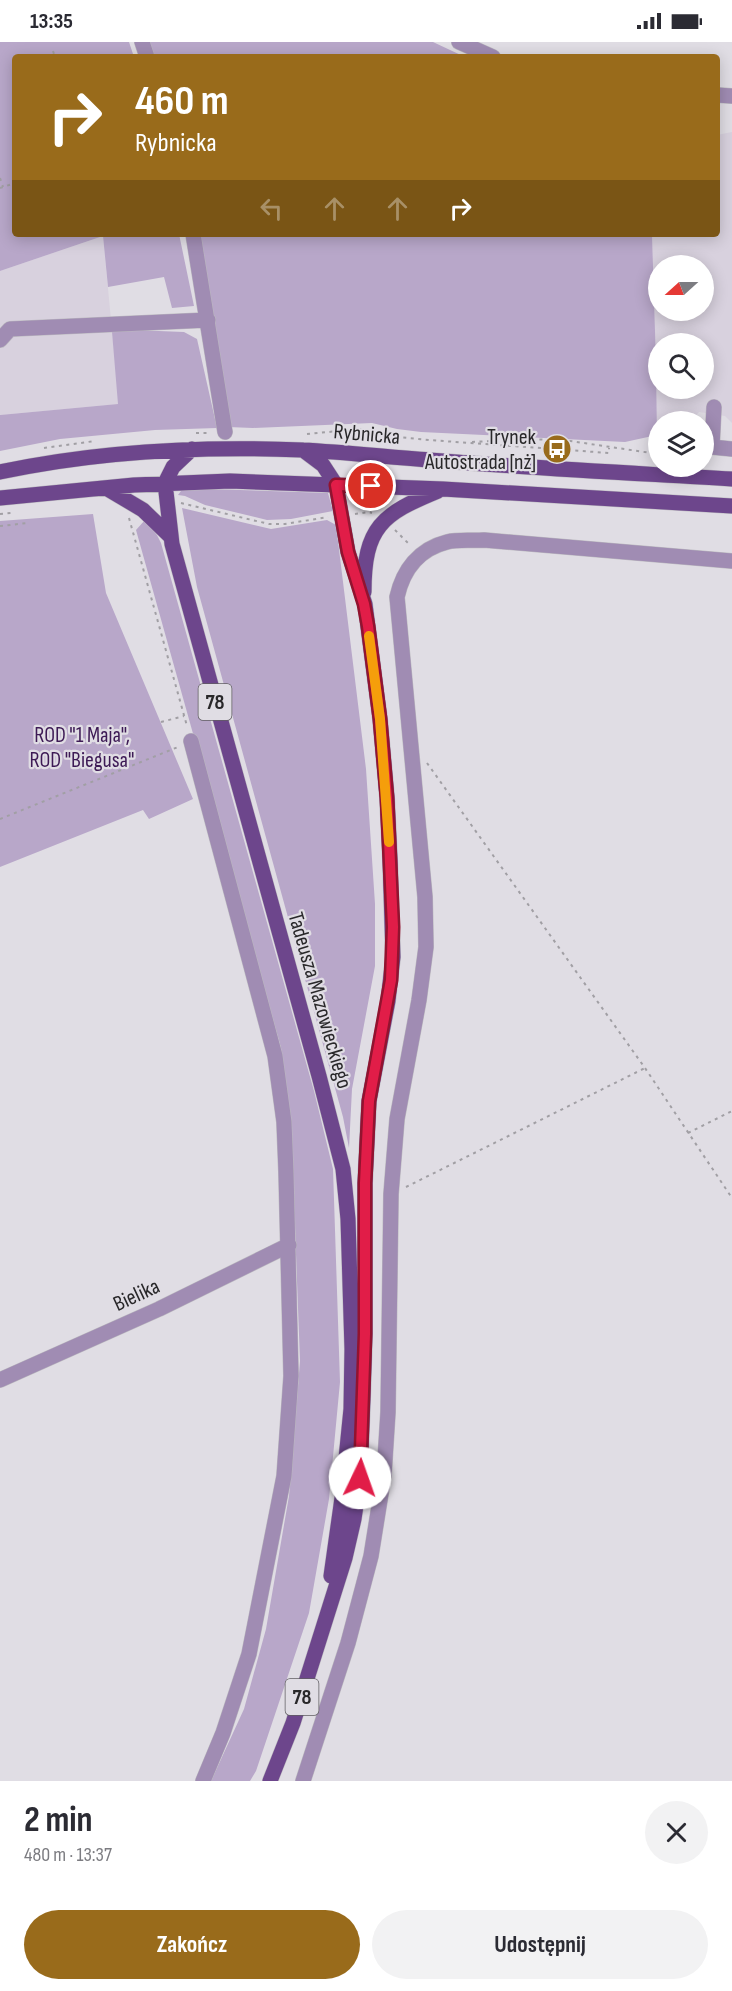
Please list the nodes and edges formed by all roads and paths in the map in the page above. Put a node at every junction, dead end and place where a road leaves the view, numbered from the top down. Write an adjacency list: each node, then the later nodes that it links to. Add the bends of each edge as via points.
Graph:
1 (459, 42): 4 (street)
2 (53, 51): 3 (path)
3 (54, 54)
4 (486, 54)
5 (0, 178): 6 (path)
6 (1, 188)
7 (194, 237): 8 (street)
8 (208, 320): 9 (street, via 10,329); 11 (street)
9 (0, 340)
10 (714, 407): 14 (street, via 712,447)
11 (225, 432)
12 (609, 448): 12 (path, via 530,439 470,443 609,453); 16 (path)
13 (192, 449): 15 (main road, Rybnicka); 17 (main road, Rybnicka, via 85,458); 19 (main road, via 173,467)
14 (732, 449)
15 (303, 450): 18 (main road, Rybnicka); 20 (main road, via 323,465)
16 (648, 452)
17 (0, 472)
18 (732, 479)
19 (165, 483): 20 (main road); 21 (main road); 33 (main road, Tadeusza Mazowieckiego / 78)
20 (336, 485): 22 (main road); 36 (main road, Tadeusza Mazowieckiego, via 348,552)
21 (106, 488): 23 (main road); 33 (main road, via 143,510)
22 (443, 489): 26 (main road, 78); 36 (main road, 78, via 402,506 379,526 368,552)
23 (0, 498)
24 (178, 502): 28 (path, via 269,524 325,516)
25 (370, 503): 27 (path, via 371,512)
26 (732, 506)
27 (349, 515)
28 (337, 518)
29 (130, 521): 37 (path)
30 (28, 524): 31 (path)
31 (0, 526)
32 (392, 528): 34 (path)
33 (171, 537): 49 (main road, Tadeusza Mazowieckiego / 78, via 343,1169 348,1219 351,1409)
34 (419, 556): 35 (street, via 449,542 484,540); 40 (street, via 408,567 397,597)
35 (732, 561)
36 (364, 604): 49 (main road, Tadeusza Mazowieckiego / 78, via 387,798 393,957 369,1101 360,1478 345,1558)
37 (184, 716): 38 (path); 39 (path)
38 (161, 722)
39 (191, 741): 41 (path); 47 (street, via 275,1056 284,1122)
40 (411, 755): 42 (path, via 424,758); 45 (street, via 426,947 397,1119)
41 (0, 819)
42 (645, 1068): 44 (path); 45 (path)
43 (732, 1111): 44 (path)
44 (688, 1133): 46 (path)
45 (391, 1194): 52 (street, via 384,1475 371,1556 348,1643)
46 (732, 1198)
47 (289, 1245): 48 (street, Bielika); 50 (street, via 291,1376 284,1476 249,1654 224,1733)
48 (0, 1380)
49 (327, 1611): 51 (main road, Tadeusza Mazowieckiego / 78, via 293,1723)
50 (203, 1781)
51 (270, 1781)
52 (303, 1781)

